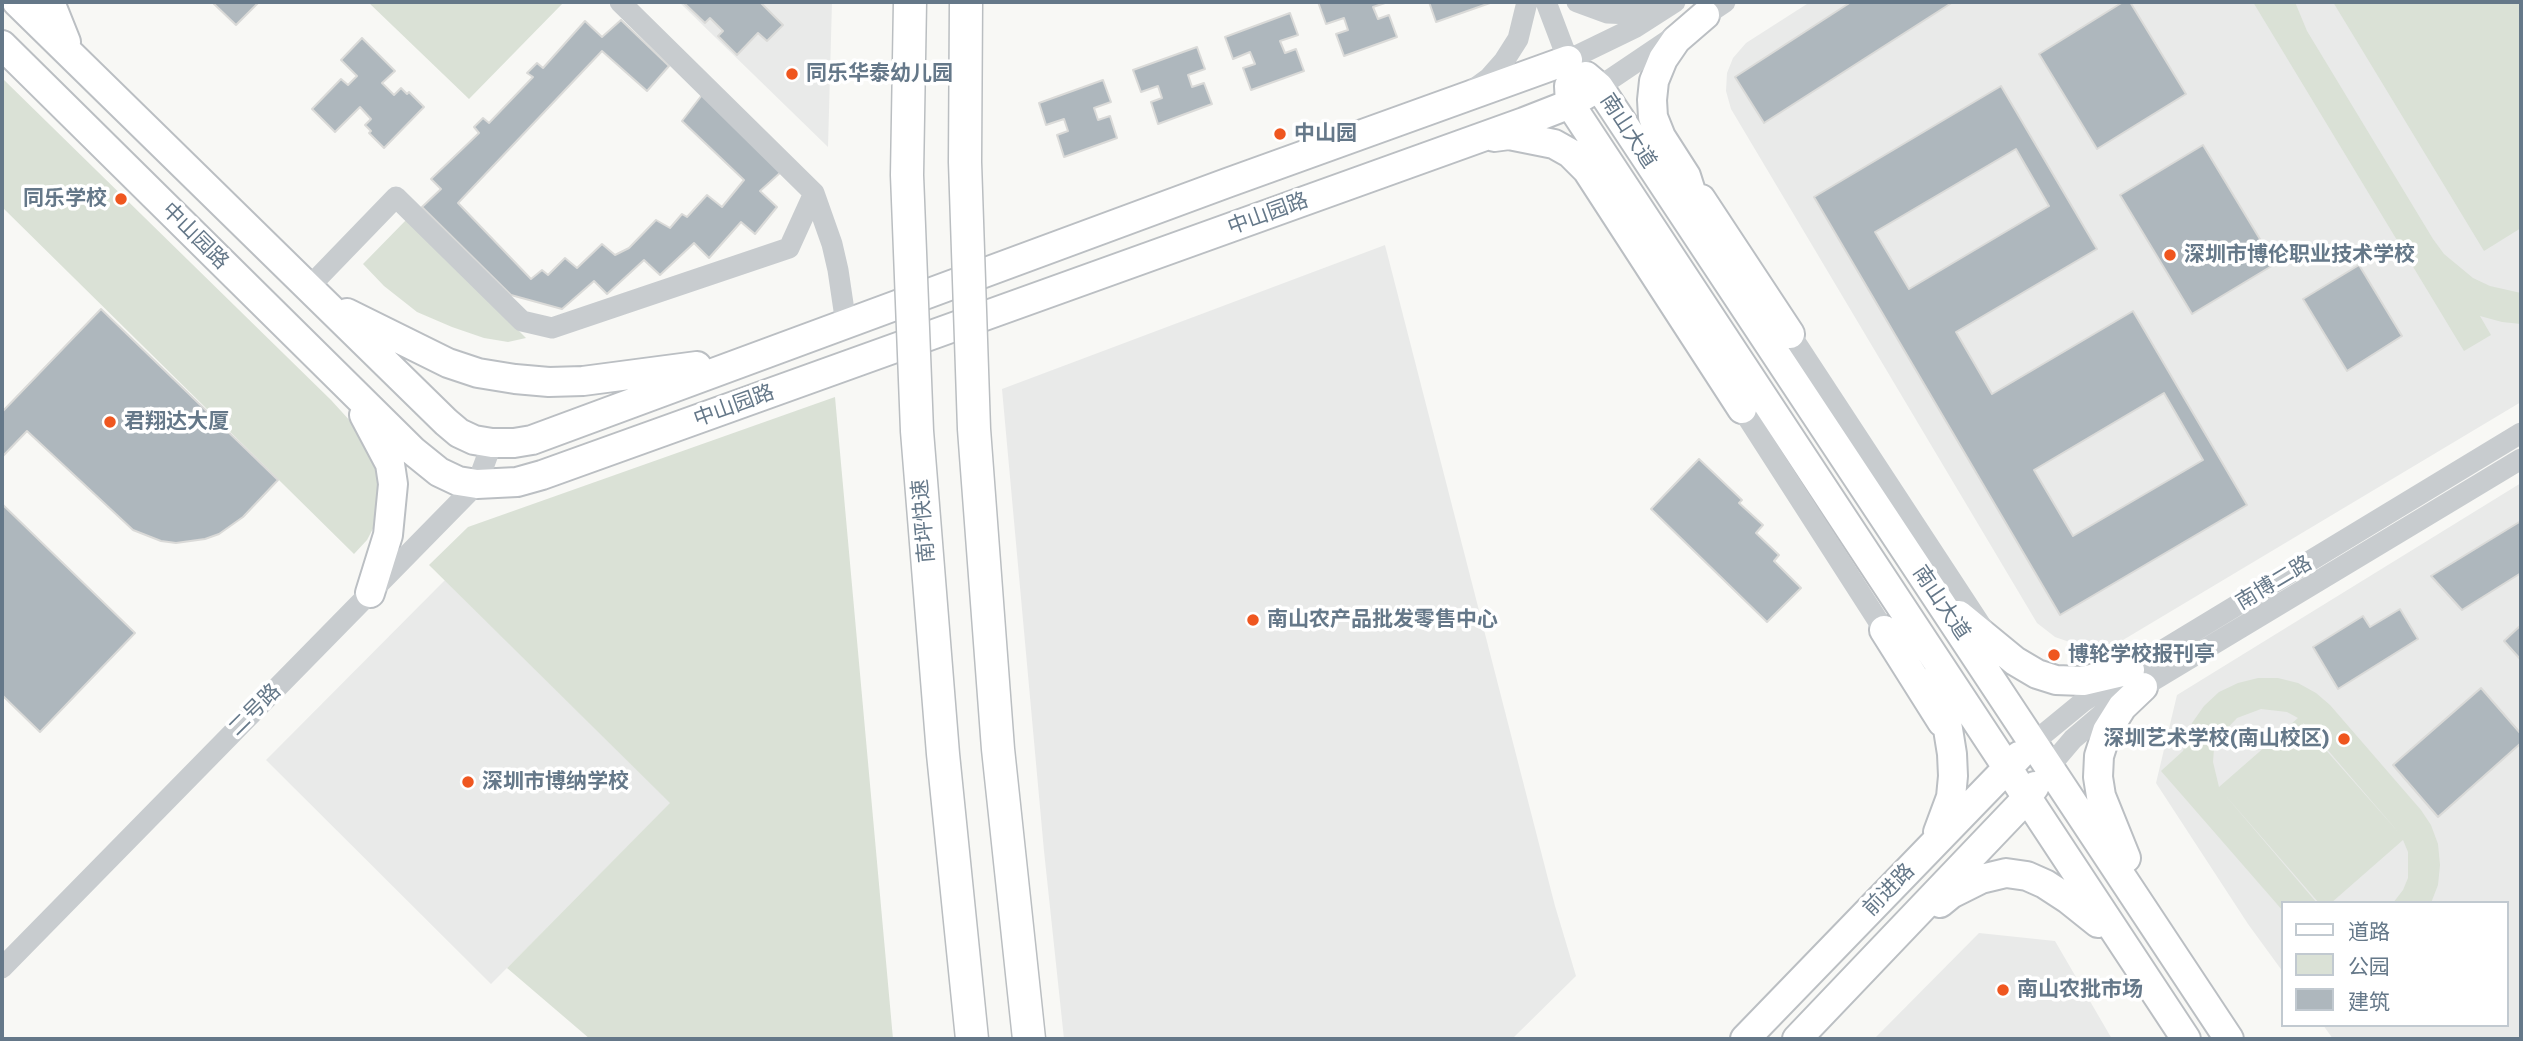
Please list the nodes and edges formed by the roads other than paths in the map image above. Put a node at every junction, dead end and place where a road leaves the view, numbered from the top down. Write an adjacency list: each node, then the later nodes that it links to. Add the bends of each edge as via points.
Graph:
1 (17, 2): 13 (main road, 中山园路)
2 (50, 2): 13 (main road, via 61,34)
3 (620, 2): 20 (street)
4 (910, 2): 51 (highway, 南坪快速, bridge, via 907,175 917,430)
5 (966, 2): 52 (highway, bridge, via 965,162 975,429 998,749)
6 (1527, 2): 15 (street, via 1518,39 1504,61)
7 (1546, 2): 12 (street)
8 (1577, 2): 9 (street, via 1607,13 1632,14)
9 (1673, 2): 12 (street, via 1636,27)
10 (1715, 8): 14 (street); 19 (main road, via 1676,40 1663,59 1653,90 1653,117 1661,138)
11 (2, 45): 28 (main road, 中山园路)
12 (1568, 60): 14 (main road, 南山大道); 15 (main road, 中山园路); 16 (main road, 南山大道)
13 (79, 62): 23 (main road, 中山园路)
14 (1599, 87): 16 (main road, 中山园路); 21 (main road, 南山大道)
15 (1459, 100): 25 (main road, 中山园路)
16 (1570, 104): 17 (main road, 中山园路); 18 (main road); 24 (main road, 南山大道)
17 (1474, 138): 18 (main road, via 1509,135 1554,144); 33 (main road, 中山园路, via 542,475 508,484)
18 (1587, 170): 22 (main road)
19 (1686, 176): 21 (main road); 26 (main road)
20 (814, 193): 23 (street, via 789,248 552,328 522,321 396,197); 25 (street, via 832,244)
21 (1715, 265): 26 (street); 35 (main road, 南山大道)
22 (1655, 276): 24 (main road); 29 (main road)
23 (315, 293): 27 (main road, via 447,363 515,379 549,382 618,377); 31 (main road, 中山园路, via 446,422 474,440)
24 (1713, 323): 29 (street); 38 (main road, 南山大道)
25 (846, 324): 27 (main road, 中山园路)
26 (1790, 334): 37 (street)
27 (782, 348): 31 (main road, 中山园路, via 532,440)
28 (342, 381): 33 (main road, 中山园路, via 439,472); 34 (main road, via 382,445 393,484 388,535)
29 (1742, 409): 36 (street)
30 (2521, 433): 39 (street, 南博二路)
31 (492, 443): 33 (street, 二号路)
32 (2521, 459): 39 (street, 南博二路)
33 (477, 484): 34 (street, 二号路)
34 (370, 593): 50 (street, 二号路)
35 (1939, 600): 37 (main road); 40 (main road, 南山大道)
36 (1884, 630): 38 (street); 41 (main road)
37 (1991, 640): 39 (main road, via 2036,674 2056,680); 40 (street)
38 (1937, 663): 41 (main road); 44 (main road, 南山大道)
39 (2136, 678): 42 (street, 南博二路, via 2084,701); 43 (street, 南博二路); 47 (main road, via 2107,731 2098,776 2108,817)
40 (2001, 692): 42 (main road, 南山大道)
41 (1949, 737): 46 (main road, via 1951,797)
42 (2034, 742): 43 (main road, 南山大道); 44 (main road, 前进路)
43 (2050, 766): 45 (main road, 前进路); 47 (main road, 南山大道)
44 (2006, 769): 45 (main road, 南山大道); 46 (main road, 前进路)
45 (2026, 799): 48 (main road, 前进路); 49 (main road, 南山大道)
46 (1931, 847): 53 (main road, 前进路)
47 (2158, 931): 56 (main road, 南山大道)
48 (1891, 941): 49 (main road, via 1951,894 2006,873 2026,876 2068,899); 54 (main road, 前进路)
49 (2132, 959): 55 (main road, 南山大道)
50 (2, 968)
51 (972, 1039)
52 (1029, 1039)
53 (1745, 1039)
54 (1797, 1039)
55 (2186, 1039)
56 (2229, 1039)

